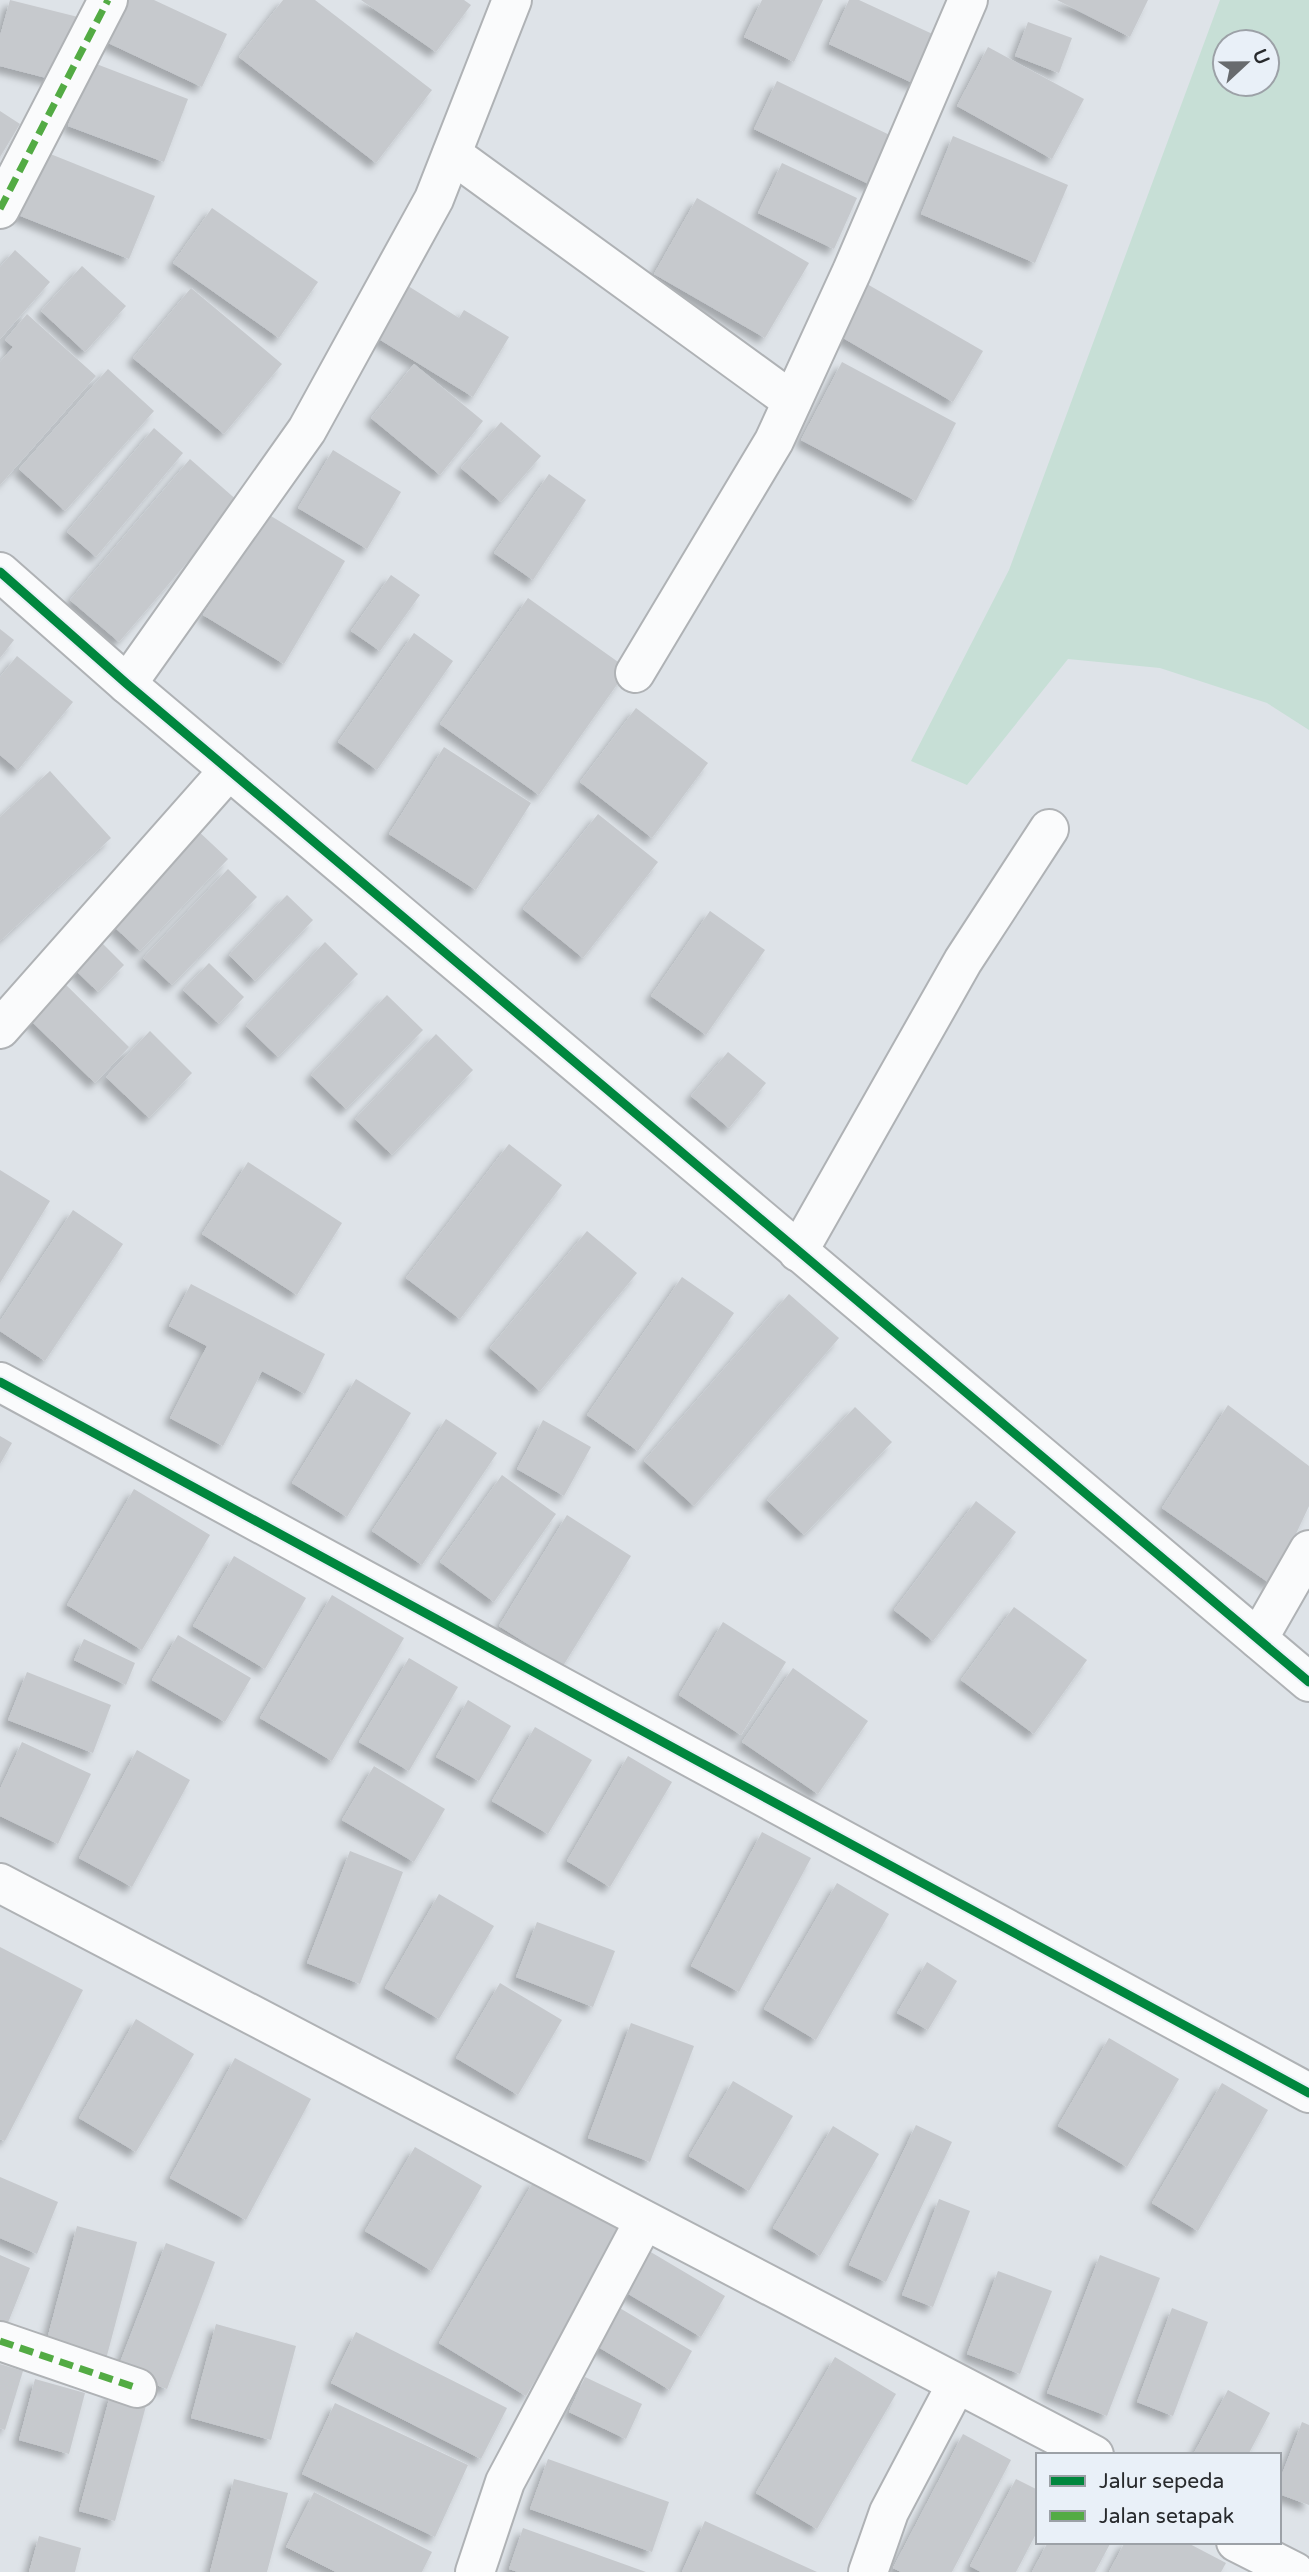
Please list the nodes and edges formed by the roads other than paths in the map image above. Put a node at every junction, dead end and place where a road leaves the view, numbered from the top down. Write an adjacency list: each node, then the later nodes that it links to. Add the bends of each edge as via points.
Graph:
1 (108, 0): 5 (street)
2 (512, 0): 4 (street)
3 (968, 0): 6 (street)
4 (452, 154): 6 (street); 9 (street, via 434,199 307,430)
5 (0, 209)
6 (792, 401): 8 (street, via 774,441)
7 (0, 572): 9 (street)
8 (635, 673)
9 (127, 684): 10 (street)
10 (229, 769): 12 (street); 13 (street)
11 (1049, 829): 13 (street, via 963,961)
12 (0, 1029)
13 (798, 1252): 16 (street)
14 (0, 1382): 19 (street)
15 (1309, 1550): 16 (street)
16 (1258, 1639): 17 (street)
17 (1309, 1682)
18 (0, 1883): 20 (street)
19 (1309, 2092)
20 (645, 2221): 22 (street); 26 (street, via 505,2482)
21 (0, 2341): 23 (street)
22 (956, 2385): 24 (street); 27 (street, via 888,2512)
23 (137, 2388)
24 (1090, 2453)
25 (1240, 2544): 28 (street)
26 (475, 2572)
27 (867, 2572)
28 (1296, 2572)

